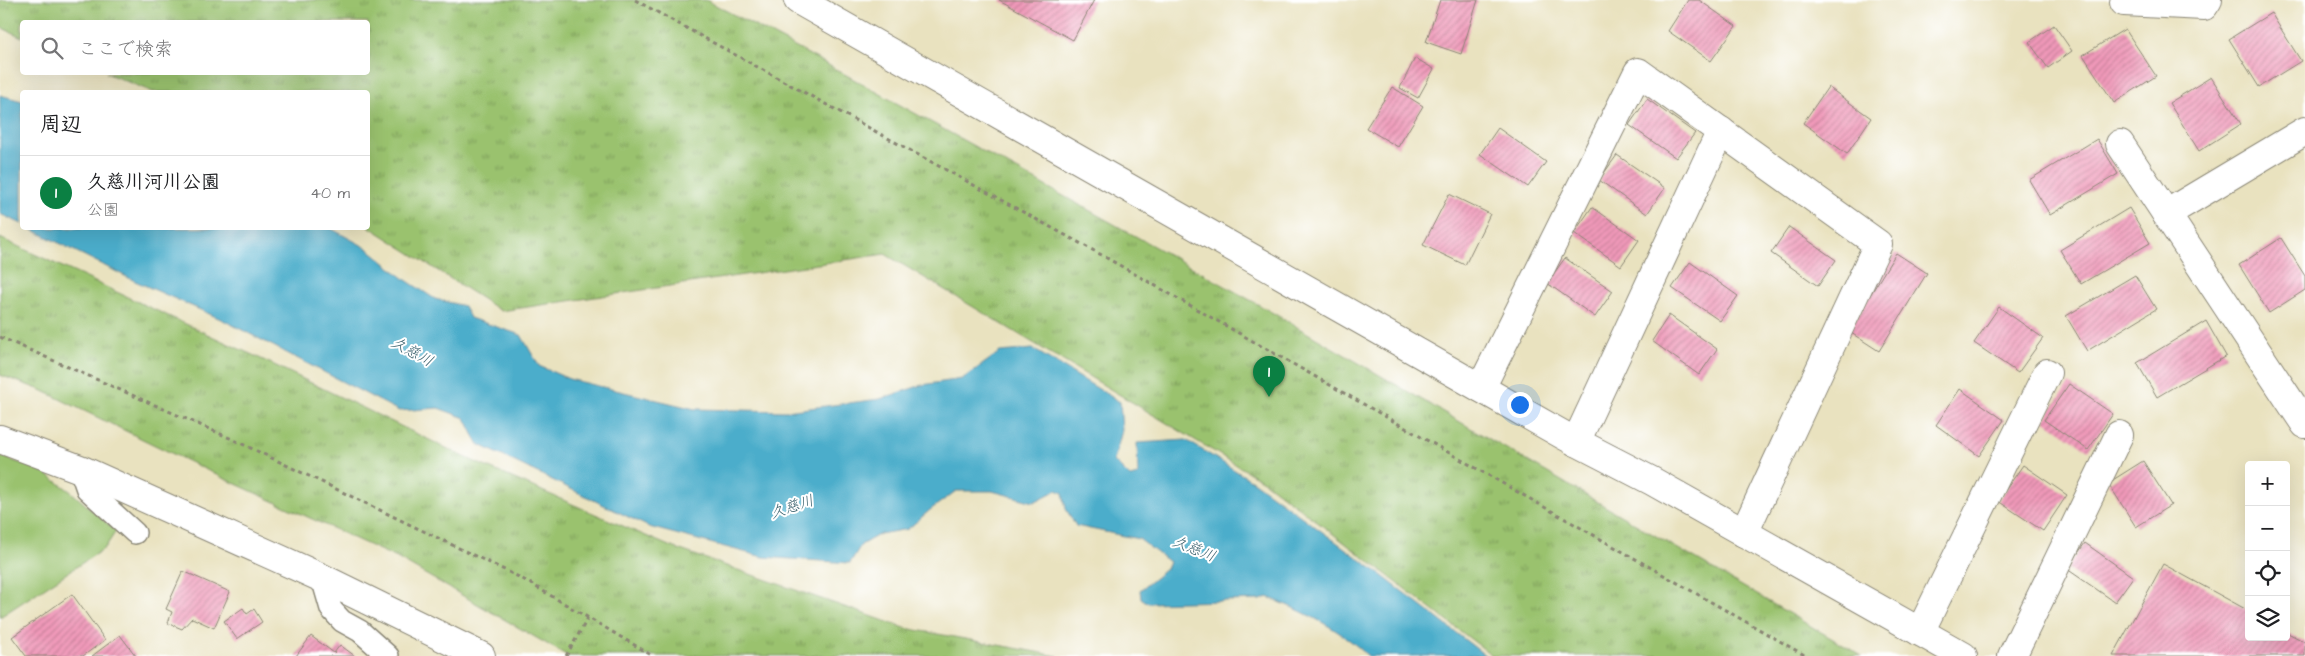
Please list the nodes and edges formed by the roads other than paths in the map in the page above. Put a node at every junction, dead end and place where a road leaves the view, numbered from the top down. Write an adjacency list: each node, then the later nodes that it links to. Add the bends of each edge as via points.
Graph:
1 (798, 0): 9 (street)
2 (2208, 0): 3 (street, via 2204,6)
3 (2123, 1)
4 (1721, 131): 9 (street, via 1638,72); 13 (street); 16 (street, via 1878,244)
5 (2305, 131): 7 (street)
6 (2120, 144): 7 (street)
7 (2166, 214): 10 (street)
8 (2047, 373): 18 (street)
9 (1481, 388): 13 (street)
10 (2305, 424)
11 (2119, 435): 22 (street)
12 (0, 439): 14 (street)
13 (1576, 442): 16 (street)
14 (80, 469): 15 (lane, via 87,488); 17 (street)
15 (135, 533)
16 (1744, 533): 18 (street)
17 (322, 578): 19 (lane, via 331,609); 20 (street)
18 (1920, 632): 21 (street)
19 (388, 656)
20 (482, 656)
21 (1963, 656)
22 (2012, 656)

